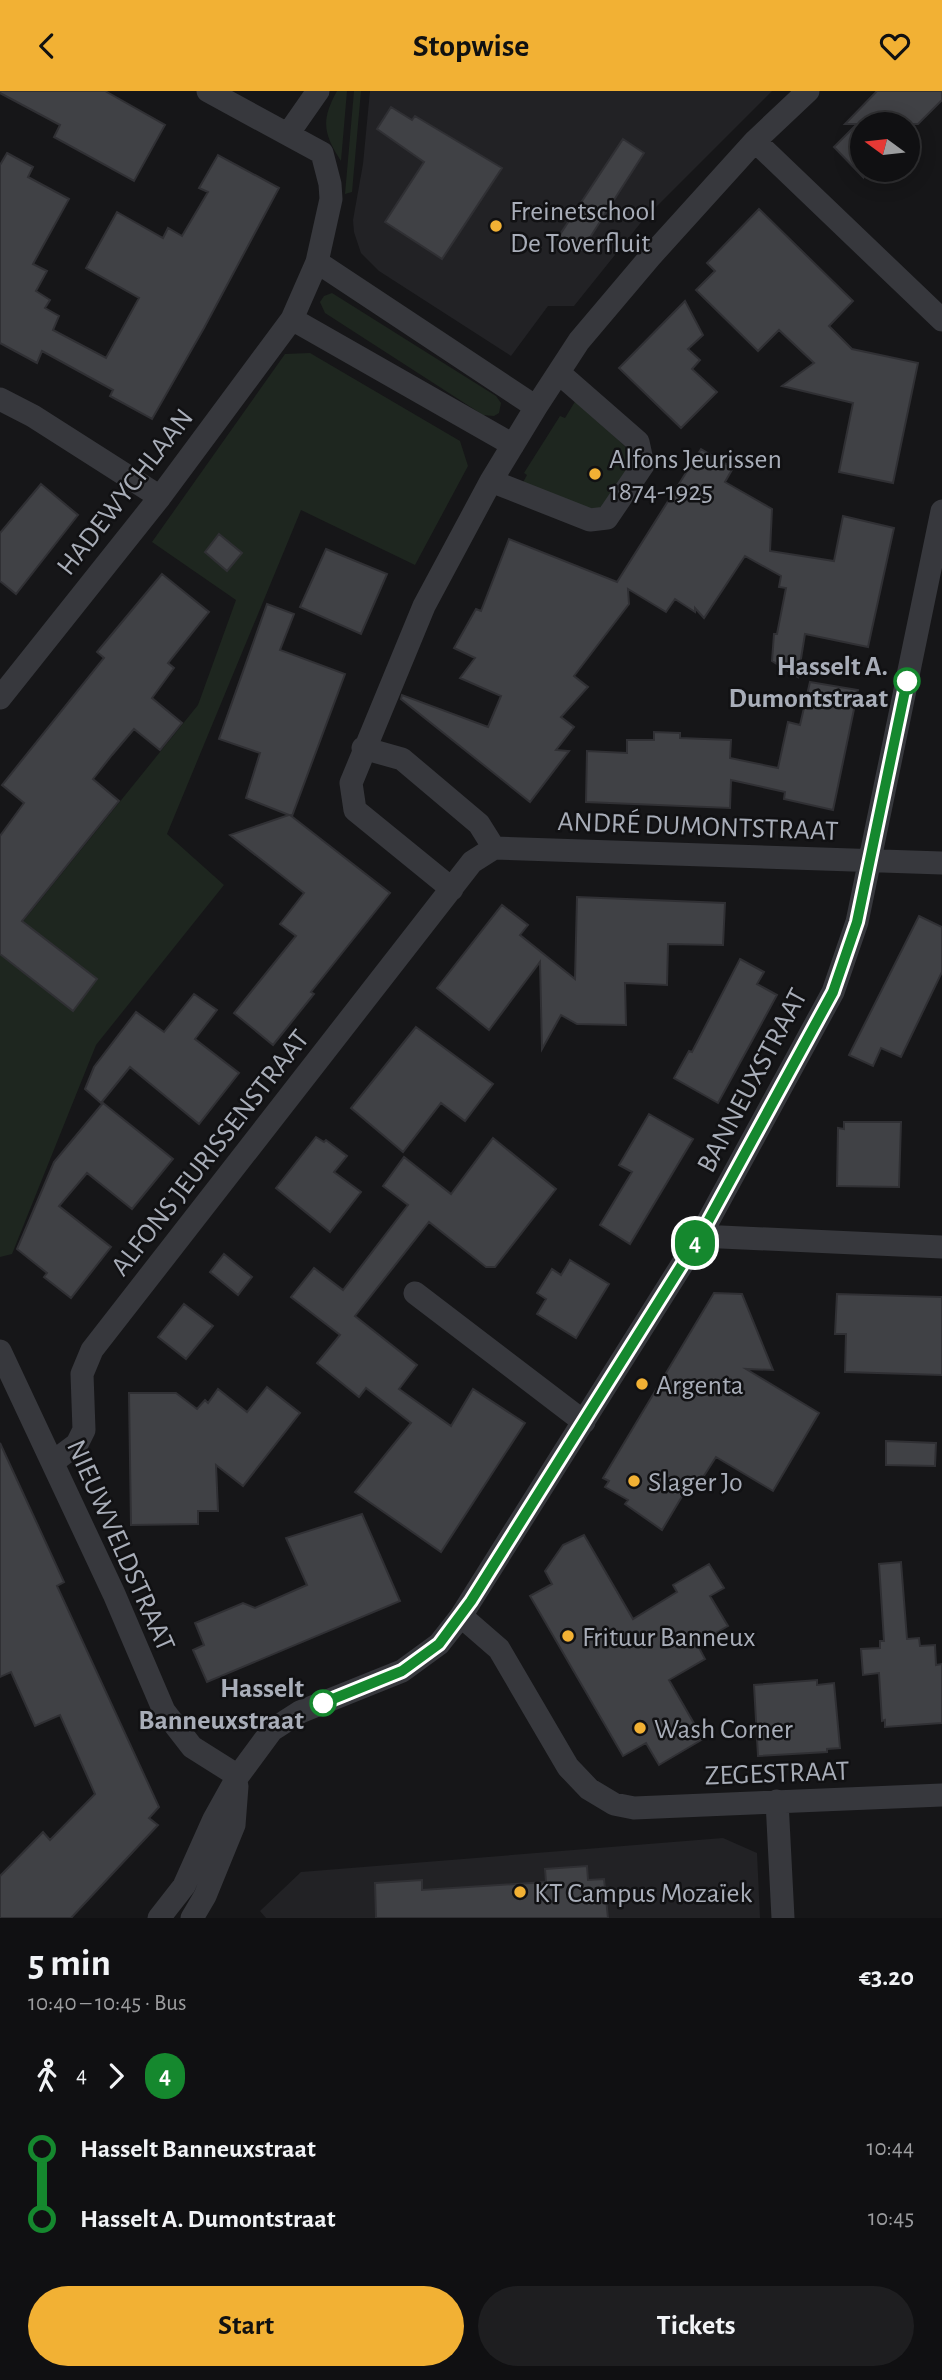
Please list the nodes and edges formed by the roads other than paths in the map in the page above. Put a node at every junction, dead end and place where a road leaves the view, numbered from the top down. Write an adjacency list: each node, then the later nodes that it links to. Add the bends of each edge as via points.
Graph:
1 (208, 91): 4 (street)
2 (318, 91): 4 (street)
3 (808, 91): 5 (street)
4 (288, 134): 6 (street, HADEWYCHLAAN, via 322,153 330,184)
5 (755, 141): 8 (street); 9 (street, via 579,341)
6 (317, 262): 7 (street, HADEWYCHLAAN); 11 (street)
7 (292, 319): 12 (street); 14 (street, HADEWYCHLAAN)
8 (942, 320)
9 (559, 373): 11 (street); 13 (street, via 638,442 643,465 607,518 590,520)
10 (0, 399): 14 (street)
11 (536, 407): 12 (street)
12 (513, 445): 13 (street)
13 (491, 481): 17 (street, via 424,606)
14 (160, 497): 16 (street, HADEWYCHLAAN)
15 (942, 511): 19 (street, BANNEUXSTRAAT)
16 (0, 698)
17 (363, 748): 18 (street, via 402,759 479,824); 21 (street, via 351,782 355,810)
18 (494, 848): 19 (street, ANDRÉ DUMONTSTRAAT); 21 (street, ALFONS JEURISSENSTRAAT, via 472,862)
19 (869, 861): 20 (street, ANDRÉ DUMONTSTRAAT); 22 (street, BANNEUXSTRAAT, via 857,922 833,992)
20 (942, 863)
21 (452, 889): 27 (street, ALFONS JEURISSENSTRAAT, via 92,1350 82,1374 84,1430 77,1444)
22 (700, 1236): 23 (street); 26 (street, BANNEUXSTRAAT)
23 (942, 1247)
24 (415, 1293): 26 (street)
25 (0, 1352): 27 (street, NIEUWVELDSTRAAT)
26 (584, 1422): 28 (street, BANNEUXSTRAAT)
27 (53, 1462): 29 (street, NIEUWVELDSTRAAT, via 164,1711 192,1747)
28 (461, 1616): 29 (street, BANNEUXSTRAAT, via 439,1644 402,1671 300,1712 272,1730); 31 (street, ZEGESTRAAT, via 499,1649 568,1767 589,1789 614,1804 635,1808)
29 (238, 1776): 32 (street, BANNEUXSTRAAT, via 184,1886); 33 (street, via 234,1825)
30 (942, 1795): 31 (street, ZEGESTRAAT)
31 (777, 1801): 34 (street)
32 (159, 1918)
33 (191, 1918)
34 (783, 1918)

